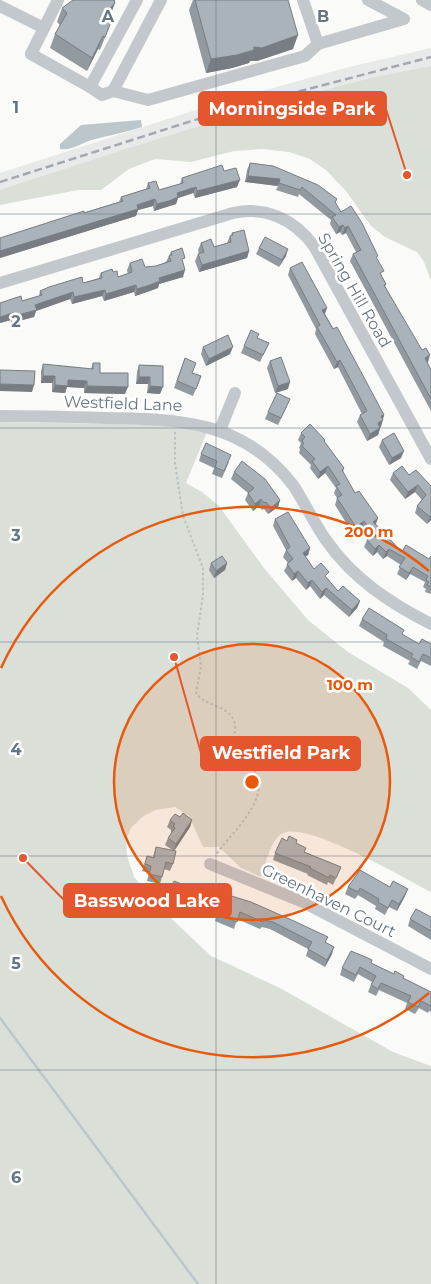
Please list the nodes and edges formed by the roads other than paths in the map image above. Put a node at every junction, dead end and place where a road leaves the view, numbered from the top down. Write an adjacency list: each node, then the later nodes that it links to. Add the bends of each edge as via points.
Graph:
1 (58, 0): 9 (street)
2 (136, 0): 11 (street)
3 (161, 0): 12 (street)
4 (303, 0): 10 (street)
5 (368, 0): 10 (street, via 404,19)
6 (422, 0): 7 (street)
7 (431, 4)
8 (0, 6): 9 (street)
9 (44, 28): 11 (street, via 31,54)
10 (318, 44): 12 (street, via 305,56 148,100)
11 (90, 88): 12 (street, via 102,95)
12 (113, 91)
13 (0, 283): 17 (street, Spring Hill Road, via 228,214 253,211 278,216 299,228 314,246)
14 (235, 393): 16 (street)
15 (0, 416): 16 (street, Westfield Lane, via 176,420)
16 (220, 430): 18 (street, Westfield Lane, via 250,445 279,470 297,492 328,542 357,576 385,598)
17 (431, 459)
18 (431, 624)
19 (210, 864): 20 (street, Greenhaven Court, via 303,902)
20 (431, 970)

